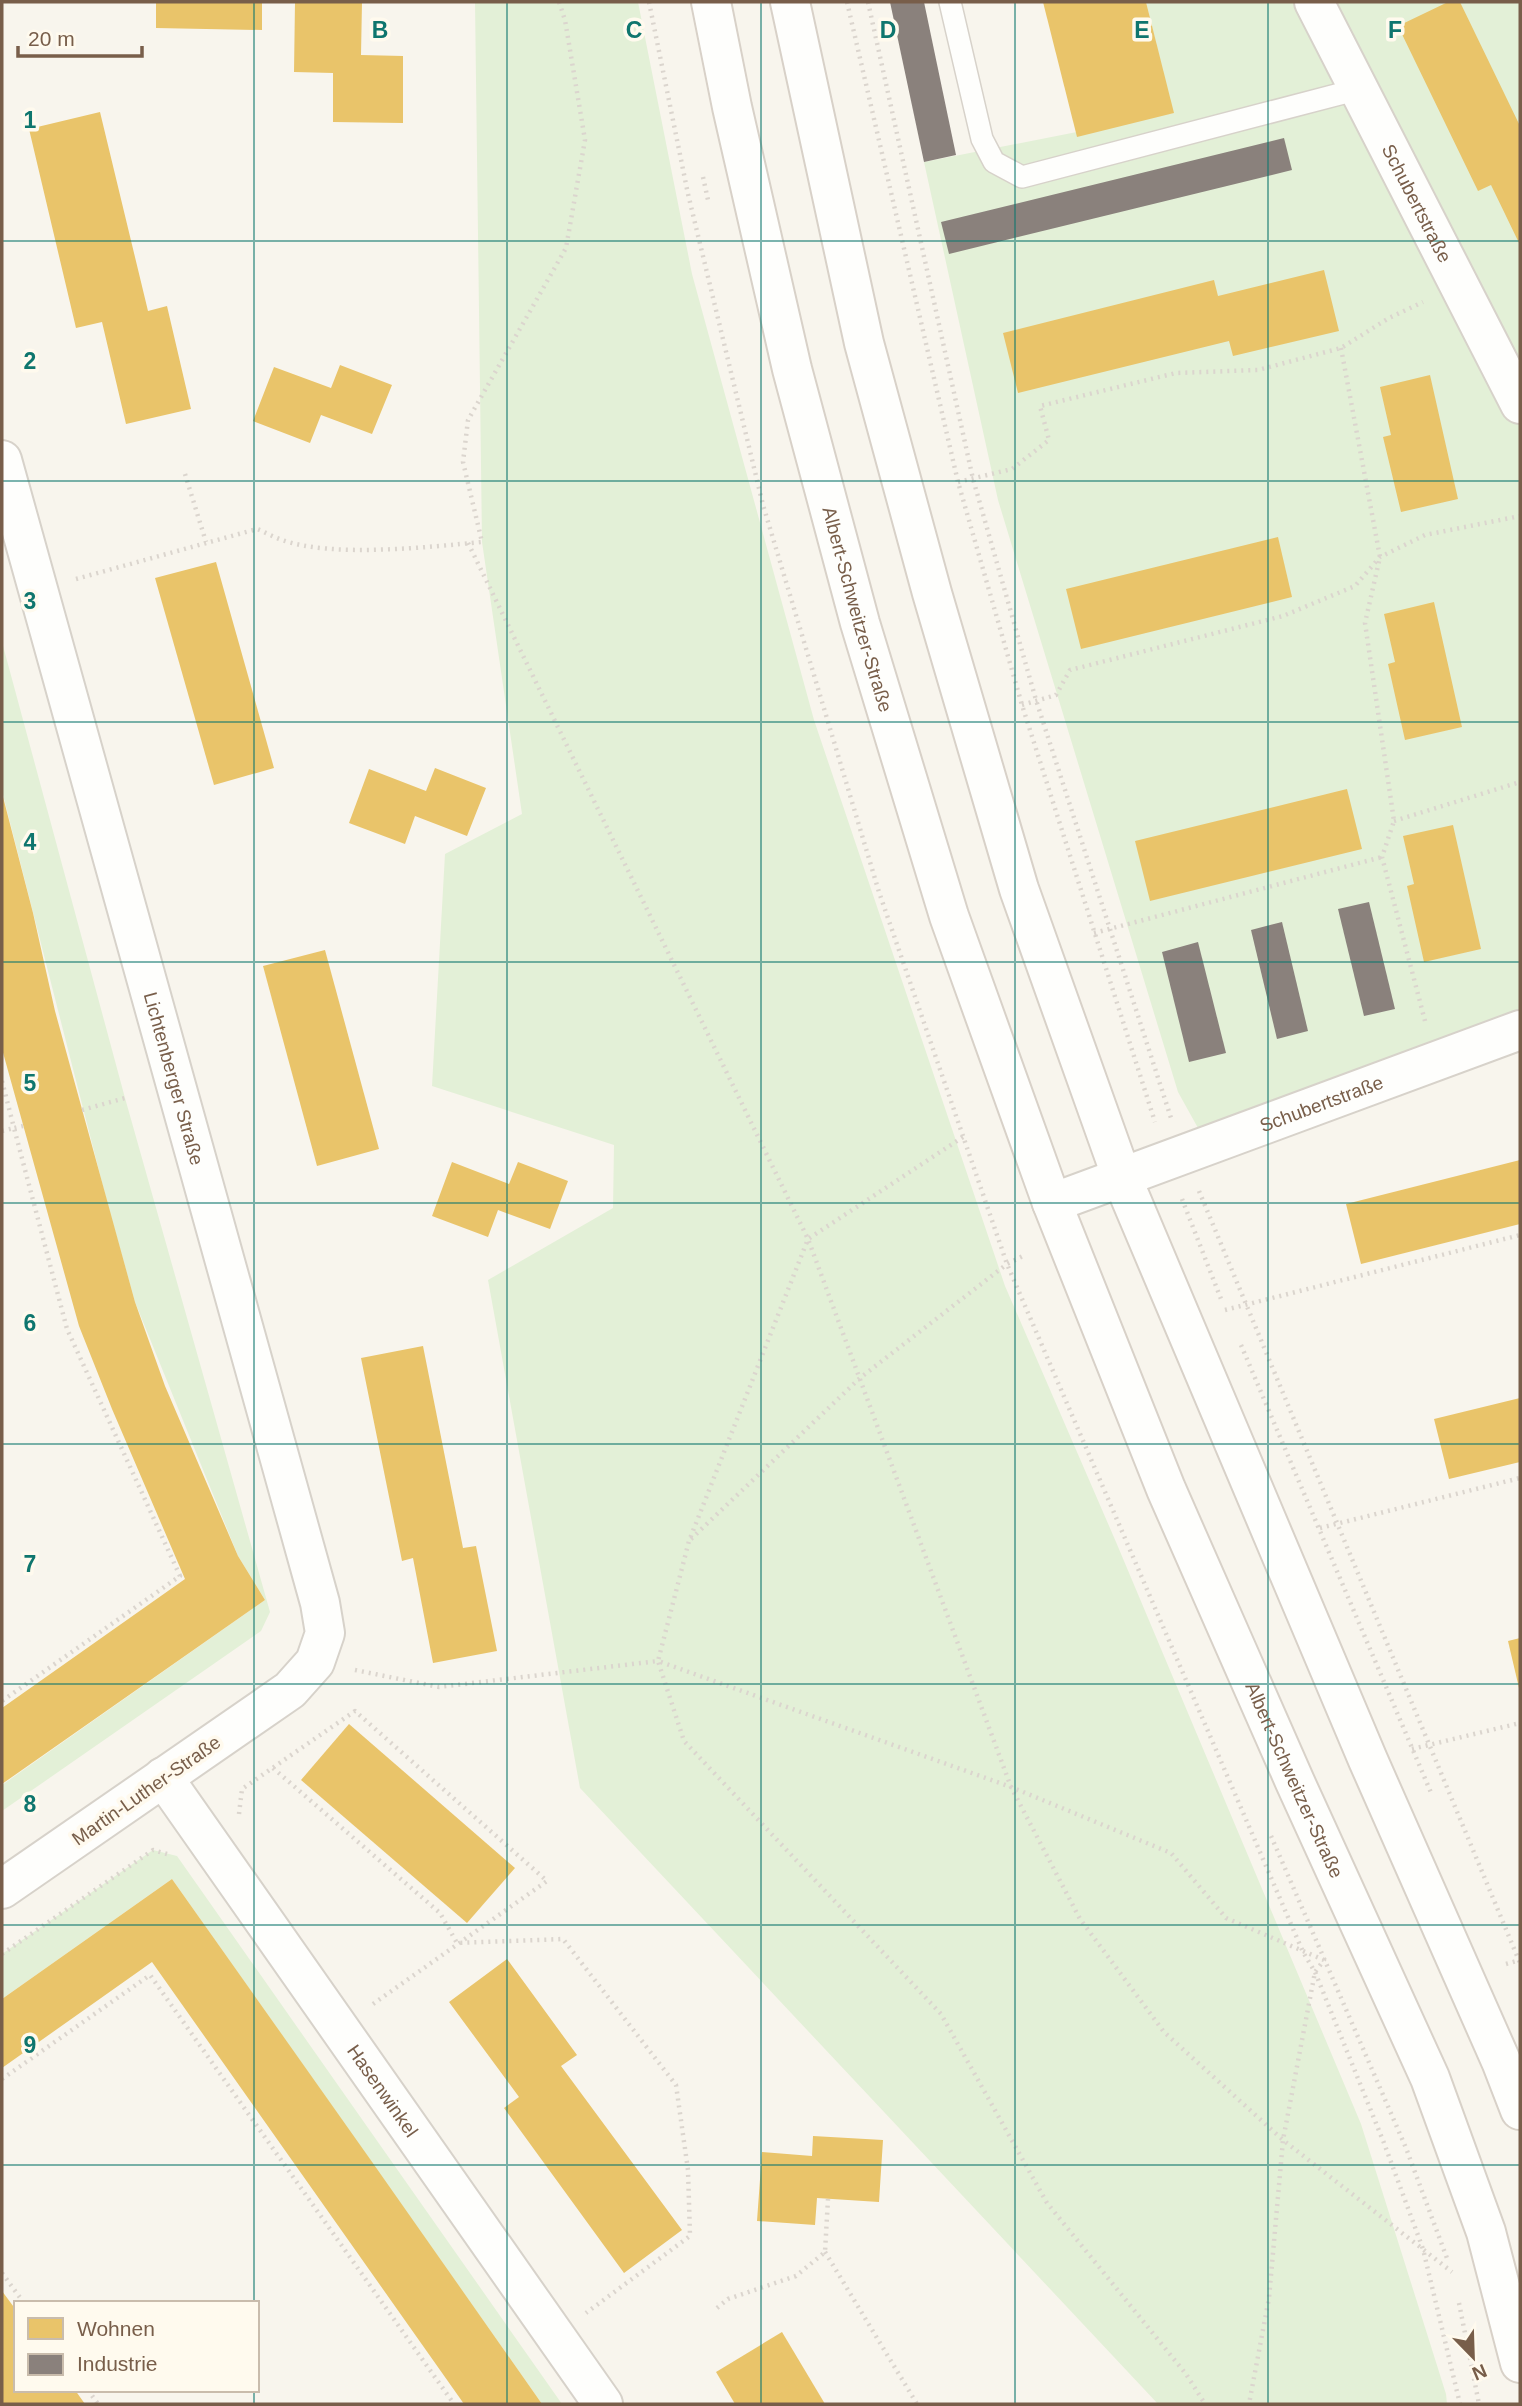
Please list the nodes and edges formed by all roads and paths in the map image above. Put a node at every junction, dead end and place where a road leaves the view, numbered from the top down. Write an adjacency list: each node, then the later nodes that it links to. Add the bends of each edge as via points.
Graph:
1 (559, 2): 19 (path, via 585,140 566,248 468,420 463,462 482,542)
2 (649, 2): 37 (path, via 688,194 763,505 879,892)
3 (710, 2): 40 (main road, Albert-Schweitzer-Straße, via 793,369 860,623 949,916)
4 (790, 2): 39 (main road, via 864,343 932,593 1019,889)
5 (847, 2): 16 (path)
6 (868, 2): 15 (path)
7 (950, 2): 9 (lane, via 982,139 994,162 1022,177)
8 (1314, 2): 9 (main road, Schubertstraße)
9 (1359, 89): 10 (main road, Schubertstraße)
10 (1459, 285): 11 (path, via 1389,318); 12 (main road, Schubertstraße)
11 (1342, 348): 15 (path, via 1258,370 1176,373 1040,406 1049,440 1012,469); 20 (path)
12 (1520, 404)
13 (2, 460): 21 (main road, Lichtenberger Straße)
14 (185, 474): 18 (path)
15 (973, 479): 16 (path); 22 (path)
16 (958, 482): 23 (path)
17 (1520, 516): 20 (path, via 1424,535)
18 (205, 542): 19 (path, via 257,528 283,541 324,548); 21 (path)
19 (468, 544): 42 (path)
20 (1380, 557): 22 (path, via 1355,586 1283,616 1070,670 1056,695); 25 (path, via 1365,623)
21 (38, 590): 53 (main road, Lichtenberger Straße, via 320,1603 325,1633)
22 (1037, 700): 23 (path); 27 (path)
23 (1022, 705): 28 (path)
24 (1520, 782): 25 (path)
25 (1394, 821): 26 (path)
26 (1382, 857): 27 (path); 30 (path)
27 (1110, 930): 28 (path); 38 (path)
28 (1094, 933): 38 (path)
29 (1520, 1030): 30 (main road, Schubertstraße)
30 (1435, 1061): 38 (main road, Schubertstraße)
31 (2, 1081): 35 (path)
32 (125, 1098): 33 (path)
33 (82, 1110)
34 (23, 1126): 35 (path)
35 (14, 1128): 36 (path); 55 (path, via 67,1329 180,1576)
36 (2, 1131)
37 (963, 1137): 42 (path); 44 (path)
38 (1175, 1158): 39 (main road, Schubertstraße); 45 (path); 45 (path, via 1226,1310)
39 (1122, 1178): 40 (main road); 74 (main road)
40 (1052, 1203): 85 (main road, Albert-Schweitzer-Straße, via 1166,1489 1430,2078 1486,2232)
41 (1520, 1235): 45 (path)
42 (808, 1239): 47 (path); 51 (path)
43 (1025, 1255): 44 (path)
44 (1007, 1264): 47 (path); 67 (path)
45 (1248, 1306): 49 (path)
46 (1237, 1336): 50 (path)
47 (860, 1378): 51 (path); 61 (path)
48 (1520, 1478): 49 (path)
49 (1337, 1525): 50 (path); 57 (path)
50 (1320, 1528): 58 (path)
51 (688, 1541): 52 (path)
52 (658, 1661): 53 (path, via 439,1687); 61 (path); 89 (path, via 684,1741 941,2014 1047,2203 1186,2374)
53 (315, 1662): 54 (main road, Lichtenberger Straße)
54 (290, 1690): 60 (main road, Martin-Luther-Straße)
55 (2, 1701)
56 (1520, 1723): 57 (path)
57 (1428, 1746): 58 (path); 69 (path)
58 (1412, 1749): 62 (path)
59 (273, 1768): 63 (path, via 243,1789); 66 (path, via 440,1913); 66 (path, via 355,1711 547,1881)
60 (163, 1777): 65 (main road, Martin-Luther-Straße); 87 (main road, Hasenwinkel)
61 (1011, 1787): 67 (path, via 1171,1853 1226,1918); 75 (path, via 1080,1919 1164,2032)
62 (1434, 1800)
63 (239, 1817)
64 (177, 1856): 68 (path, via 153,1850)
65 (2, 1889)
66 (457, 1944): 72 (path); 84 (path, via 563,1939 676,2085 688,2170 690,2236)
67 (1304, 1952): 70 (path); 70 (path, via 1324,1960)
68 (2, 1954)
69 (1520, 1961): 71 (path, via 1506,1964)
70 (1315, 1972): 75 (path); 77 (path)
71 (1510, 1975)
72 (369, 2007)
73 (2, 2079): 86 (path, via 150,1975)
74 (1520, 2110)
75 (1283, 2140): 77 (path); 90 (path, via 1269,2298)
76 (828, 2199): 78 (path)
77 (1423, 2249): 80 (path, via 1452,2272); 91 (path)
78 (825, 2252): 83 (path, via 796,2276 728,2299); 88 (path)
79 (2, 2273): 82 (path)
80 (1455, 2285)
81 (1458, 2299): 92 (path)
82 (23, 2301)
83 (717, 2308)
84 (585, 2314)
85 (1520, 2363)
86 (454, 2404)
87 (603, 2404)
88 (917, 2404)
89 (1205, 2404)
90 (1249, 2404)
91 (1460, 2404)
92 (1479, 2404)

